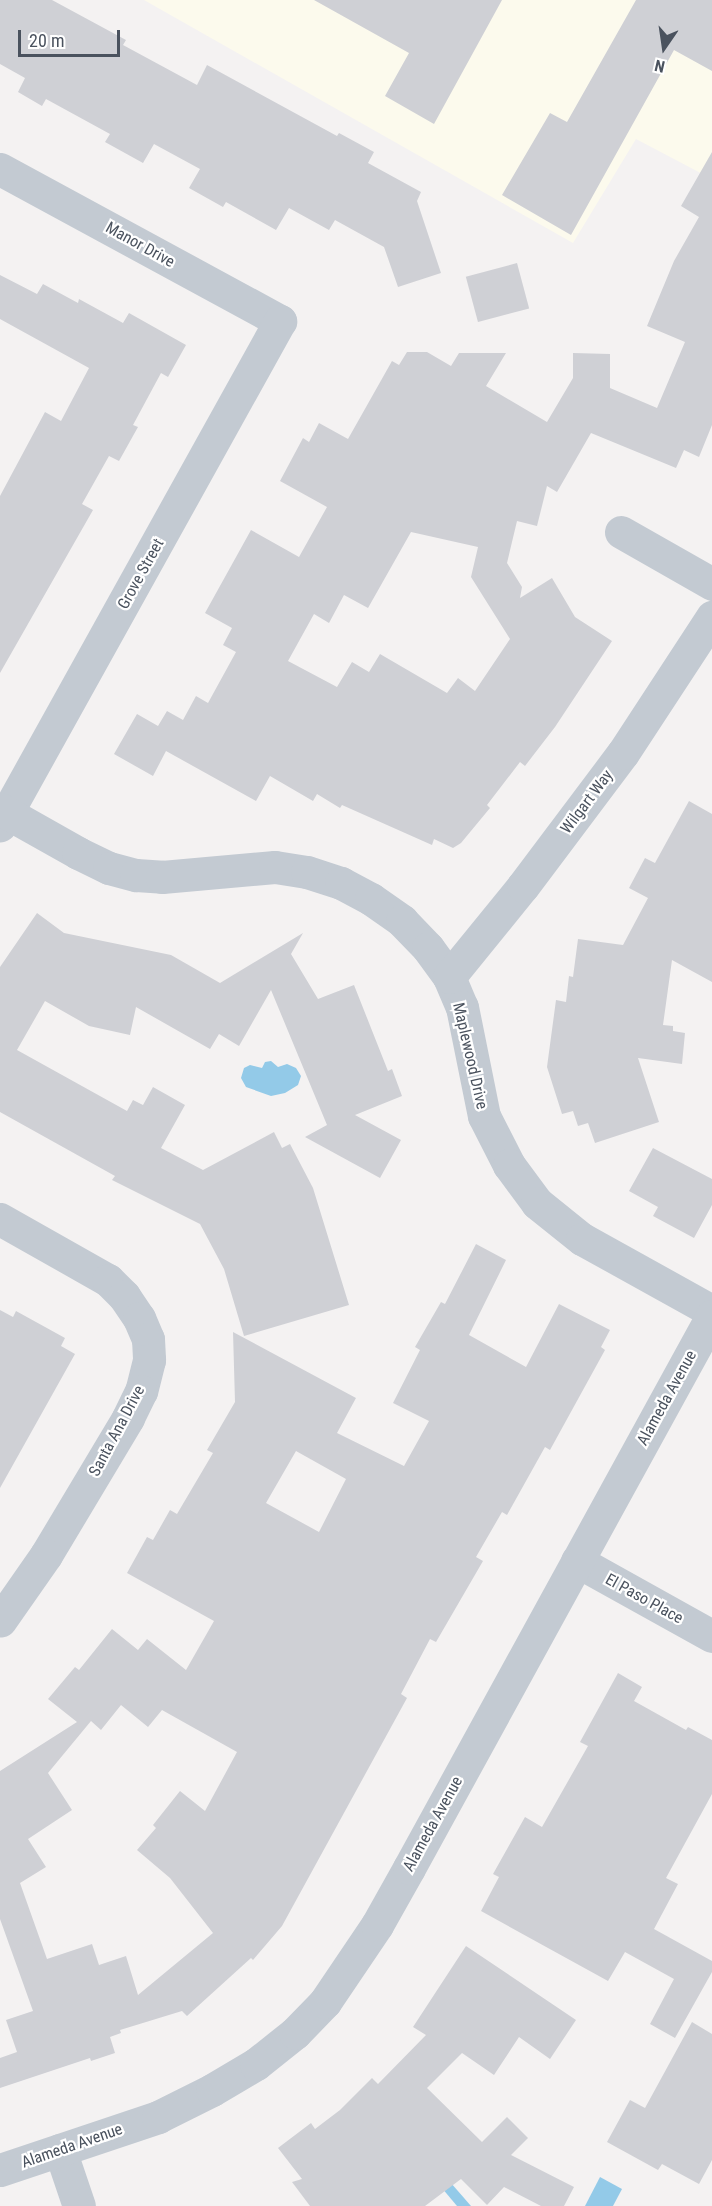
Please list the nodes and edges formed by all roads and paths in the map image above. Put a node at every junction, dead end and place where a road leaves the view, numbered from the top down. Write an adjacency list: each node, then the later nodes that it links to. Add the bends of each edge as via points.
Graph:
1 (0, 169): 2 (street, Manor Drive)
2 (280, 321): 6 (street, Grove Street)
3 (621, 532): 4 (street)
4 (712, 584)
5 (712, 617): 7 (street, Wilgart Way, via 623,753)
6 (3, 816): 7 (street, Maplewood Drive, via 109,868 136,875 162,877 275,867 341,883 402,921)
7 (449, 977): 9 (street, Maplewood Drive, via 462,1007 483,1116 504,1157 530,1194 582,1239)
8 (0, 1219): 12 (street, Santa Ana Drive, via 108,1280 139,1318 148,1339 149,1360 141,1391 128,1418 42,1563)
9 (712, 1311)
10 (712, 1316): 11 (street, Alameda Avenue)
11 (577, 1561): 13 (street, El Paso Place); 14 (street, Alameda Avenue, via 393,1896 325,2002 272,2052 213,2090 158,2116)
12 (0, 1621)
13 (712, 1636)
14 (60, 2151): 15 (street, Alameda Avenue); 16 (street)
15 (0, 2170)
16 (79, 2206)

